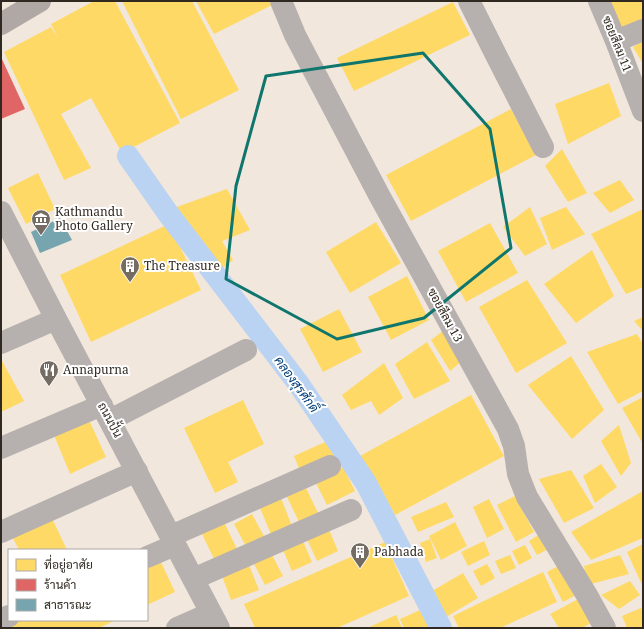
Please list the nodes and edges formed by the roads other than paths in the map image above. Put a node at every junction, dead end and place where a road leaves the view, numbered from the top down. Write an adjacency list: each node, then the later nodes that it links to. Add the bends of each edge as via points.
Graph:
1 (40, 1): 5 (main road)
2 (281, 1): 26 (street, ซอยสีลม 13, via 295,35 379,195 508,429 514,446 518,474 527,496)
3 (469, 1): 9 (street)
4 (598, 1): 7 (street, ซอยสีลม 11)
5 (1, 24)
6 (643, 30): 7 (street)
7 (616, 41): 8 (street, ซอยสีลม 11)
8 (643, 110)
9 (543, 147)
10 (1, 212): 11 (street, ถนนปั้น)
11 (8, 244): 12 (street, ถนนปั้น)
12 (56, 319): 13 (street); 15 (street, ถนนปั้น)
13 (1, 343)
14 (246, 350): 15 (street)
15 (106, 412): 16 (street); 18 (street, ถนนปั้น)
16 (1, 448)
17 (330, 466): 21 (street)
18 (137, 471): 20 (street); 21 (street, ถนนปั้น)
19 (351, 510): 23 (street)
20 (1, 532)
21 (173, 540): 22 (street); 23 (street, ถนนปั้น)
22 (148, 556)
23 (193, 579): 24 (street, ถนนปั้น)
24 (215, 621): 25 (street)
25 (177, 628)
26 (605, 628)

